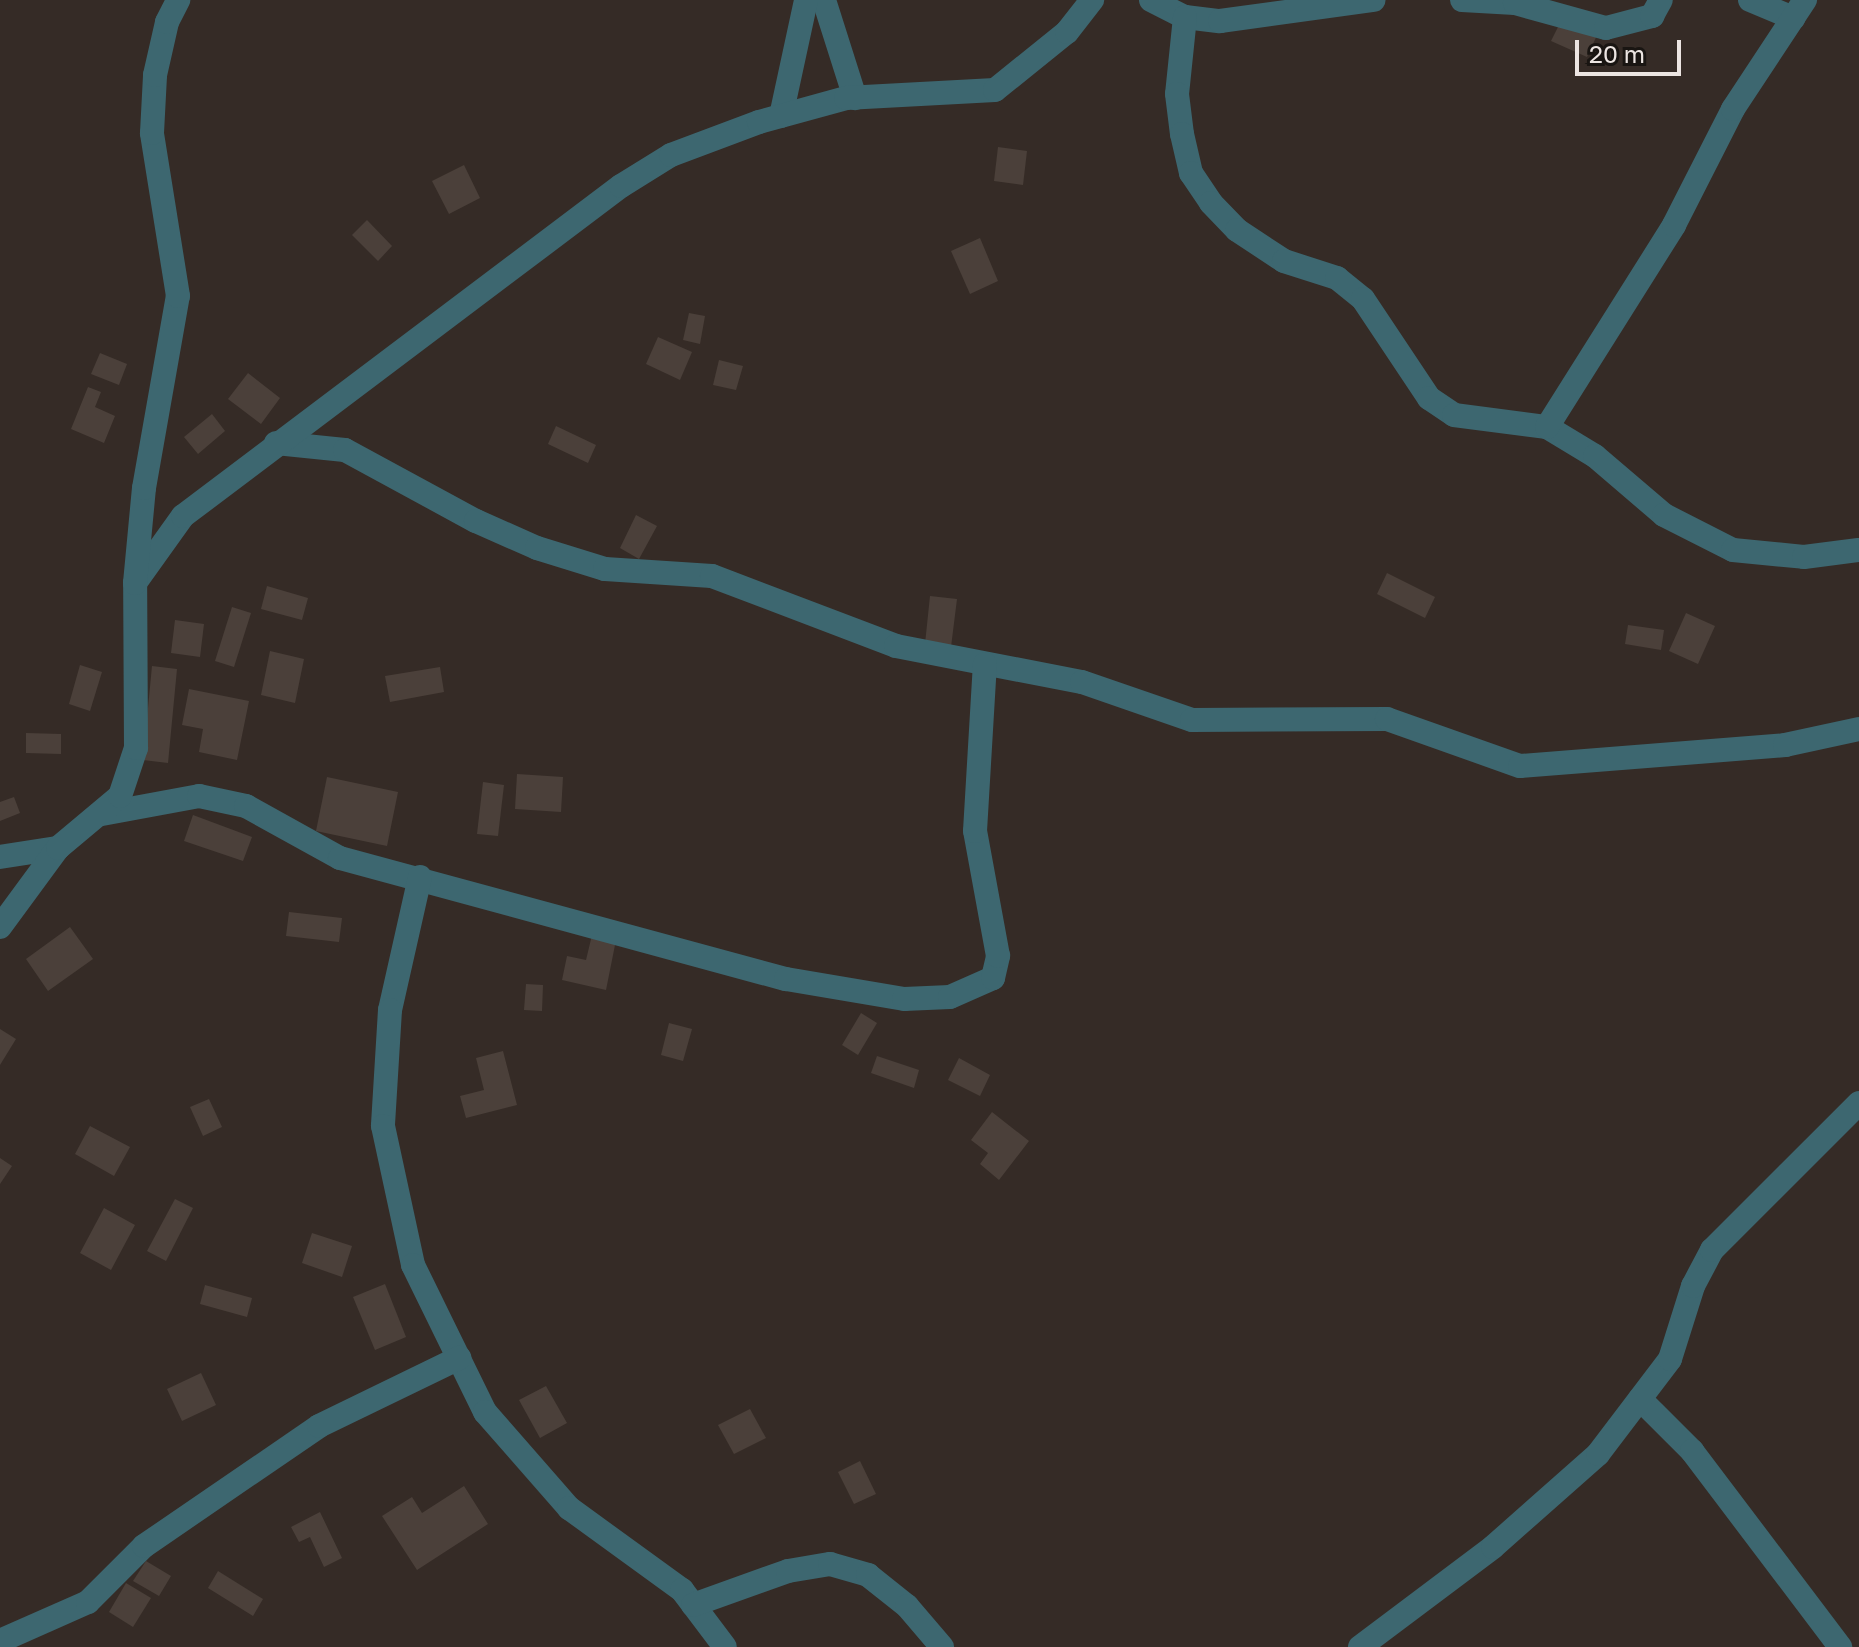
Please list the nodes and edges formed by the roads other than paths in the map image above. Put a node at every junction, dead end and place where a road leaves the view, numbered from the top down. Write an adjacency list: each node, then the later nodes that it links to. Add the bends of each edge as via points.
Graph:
1 (178, 0): 17 (street, via 167,22 155,75 152,133 178,296 144,488)
2 (806, 0): 13 (street)
3 (824, 0): 12 (street)
4 (1092, 0): 12 (street, via 1067,32 995,90)
5 (1151, 0): 11 (street)
6 (1374, 0): 11 (street, via 1220,21)
7 (1462, 0): 8 (street, via 1515,3 1606,28 1652,16)
8 (1661, 0)
9 (1750, 0): 10 (street)
10 (1799, 9): 14 (street, via 1733,109 1674,225)
11 (1185, 17): 14 (street, via 1177,94 1182,134 1191,173 1211,203 1237,230 1284,261 1337,278 1363,299 1429,398 1454,415)
12 (855, 98): 13 (street)
13 (781, 116): 15 (street, via 671,155 621,186)
14 (1547, 427): 16 (street, via 1595,456 1664,515 1733,550 1804,557)
15 (276, 443): 17 (street, via 183,516); 18 (street, via 345,450 537,548 605,569 712,576 896,646)
16 (1859, 550)
17 (135, 583): 20 (street, via 136,748 120,796)
18 (985, 664): 19 (street, via 1082,682 1192,720 1387,719 1520,766 1785,745); 23 (street, via 975,831 998,956 993,978 979,988 950,997 904,999 786,979)
19 (1859, 729)
20 (102, 814): 21 (street); 23 (street, via 155,800 199,796 246,806 340,858)
21 (58, 848): 22 (street); 24 (street)
22 (0, 857)
23 (420, 877): 26 (street, via 390,1010 383,1126 413,1265)
24 (0, 927)
25 (1859, 1103): 27 (street, via 1712,1250 1693,1286 1670,1359)
26 (459, 1358): 28 (street, via 485,1412 569,1508 682,1590); 29 (street, via 319,1426 144,1546 88,1602)
27 (1640, 1399): 32 (street, via 1598,1454 1552,1498); 33 (street, via 1692,1451)
28 (693, 1605): 30 (street); 31 (street, via 788,1571 830,1564 868,1575 907,1606)
29 (0, 1641)
30 (725, 1647)
31 (942, 1647)
32 (1360, 1647)
33 (1840, 1647)

